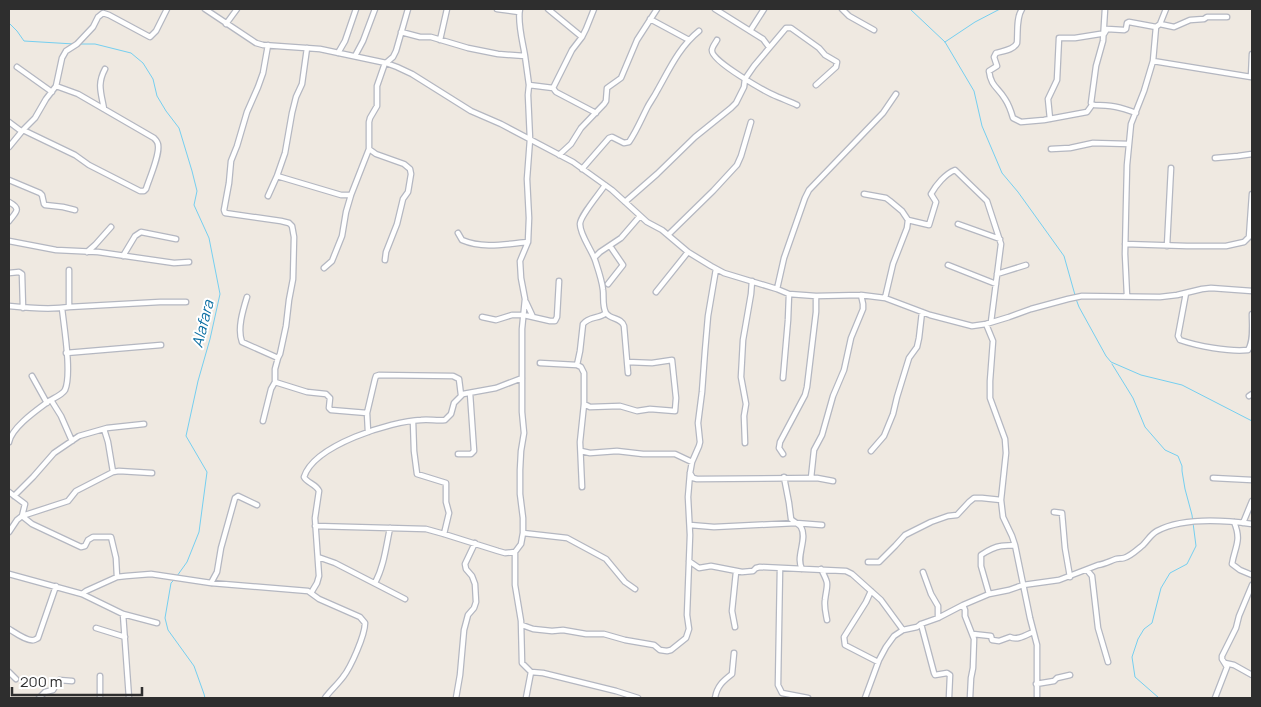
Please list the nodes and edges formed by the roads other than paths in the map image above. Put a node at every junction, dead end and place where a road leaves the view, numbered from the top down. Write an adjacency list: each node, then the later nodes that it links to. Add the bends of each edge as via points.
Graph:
1 (167, 9): 46 (street, via 156,32 150,37 103,13 84,37 63,54)
2 (205, 9): 21 (street)
3 (237, 9): 21 (street)
4 (356, 9): 35 (street)
5 (375, 9): 37 (street)
6 (408, 9): 26 (street)
7 (447, 9): 29 (street)
8 (497, 9): 18 (street)
9 (548, 9): 28 (street)
10 (594, 9): 28 (street)
11 (657, 9): 20 (street)
12 (715, 9): 25 (street)
13 (764, 9): 25 (street)
14 (842, 9): 23 (street)
15 (1022, 9): 55 (street, via 1016,46 996,53 997,66 990,70 990,80 1017,121)
16 (1105, 9): 27 (street)
17 (1166, 9): 22 (street)
18 (519, 10): 38 (street)
19 (1227, 17): 22 (street, via 1190,20 1174,27)
20 (650, 18): 30 (street); 53 (street, via 621,78 607,88 606,101)
21 (226, 24): 32 (street, via 256,43)
22 (1158, 25): 27 (street, via 1129,22 1125,30 1107,29); 39 (street)
23 (874, 30)
24 (699, 31): 30 (street)
25 (750, 31): 33 (street)
26 (401, 32): 29 (street); 40 (street, via 393,57)
27 (1104, 34): 51 (street, via 1090,100); 55 (street, via 1059,38 1056,80 1048,99)
28 (582, 37): 47 (street, via 572,50)
29 (440, 40): 38 (street, via 498,54)
30 (690, 40): 68 (street, via 673,61 628,142 609,138)
31 (718, 40): 43 (street, via 712,49 714,56)
32 (268, 45): 34 (street); 135 (street, via 261,80 231,161 224,210 225,213 282,221 292,226 293,278)
33 (769, 47): 43 (street); 45 (street, via 786,28 791,28 819,48 837,64)
34 (307, 48): 35 (street); 69 (street, via 302,84 296,97)
35 (338, 53): 37 (street)
36 (1252, 54): 39 (street, via 1250,77)
37 (355, 56): 40 (street)
38 (525, 56): 44 (street)
39 (1153, 61): 54 (street)
40 (385, 63): 59 (street, via 412,74 471,111); 62 (street, via 377,86 377,106 369,122)
41 (17, 67): 48 (street)
42 (105, 68): 52 (street, via 100,78)
43 (745, 79): 50 (street); 77 (street, via 739,98 730,108)
44 (529, 85): 47 (street); 59 (street)
45 (816, 85)
46 (56, 86): 48 (street); 52 (street)
47 (554, 88): 53 (street)
48 (52, 92): 58 (street, via 32,122)
49 (896, 94): 110 (street, via 883,113 809,190 784,258)
50 (797, 105)
51 (1092, 105): 54 (street, via 1116,106); 55 (street, via 1087,112)
52 (104, 109): 58 (street, via 154,138 158,144 145,191)
53 (596, 113): 65 (street)
54 (1136, 113): 60 (street, via 1131,124)
55 (1050, 119)
56 (9, 122): 58 (street)
57 (751, 122): 85 (street, via 737,164)
58 (22, 130): 61 (street)
59 (530, 139): 65 (street); 89 (street)
60 (1130, 144): 63 (street, via 1093,143); 90 (street)
61 (9, 147)
62 (369, 148): 74 (street); 97 (street, via 376,154 404,164 411,174)
63 (1051, 149)
64 (1252, 154): 66 (street)
65 (559, 155): 68 (street)
66 (1215, 158)
67 (1171, 168): 92 (street)
68 (582, 169): 71 (street)
69 (278, 176): 74 (street, via 341,195); 75 (street)
70 (9, 180): 78 (street, via 40,193 45,205)
71 (605, 185): 77 (street); 96 (street, via 579,223)
72 (864, 194): 80 (street, via 886,198)
73 (1252, 194): 92 (street, via 1249,237 1244,242 1226,246)
74 (351, 195): 101 (street, via 342,236 332,261)
75 (268, 196)
76 (9, 202): 81 (street, via 17,210)
77 (625, 202): 79 (street)
78 (75, 210)
79 (640, 216): 85 (street); 91 (street)
80 (908, 220): 86 (street, via 929,225 936,202 931,194 955,170 987,202); 119 (street)
81 (9, 221)
82 (958, 224): 86 (street)
83 (111, 227): 93 (street)
84 (458, 233): 89 (street, via 462,240 481,245)
85 (668, 235): 94 (street)
86 (1000, 238): 105 (street)
87 (176, 239): 95 (street, via 141,232)
88 (9, 241): 93 (street)
89 (528, 242): 120 (street, via 520,260)
90 (1125, 244): 92 (street); 117 (street)
91 (610, 246): 96 (street); 108 (street, via 623,265)
92 (1167, 246)
93 (87, 252): 95 (street)
94 (688, 252): 102 (street); 112 (street)
95 (123, 256): 98 (street)
96 (595, 257): 127 (street)
97 (385, 260)
98 (189, 262)
99 (1026, 265): 105 (street)
100 (948, 266): 109 (street)
101 (324, 268)
102 (716, 269): 107 (street); 161 (street, via 708,316 698,424 700,442)
103 (69, 270): 123 (street)
104 (9, 273): 124 (street, via 22,274)
105 (997, 274): 109 (street)
106 (559, 281): 130 (street, via 556,320)
107 (752, 281): 110 (street); 156 (street, via 741,376 746,404)
108 (608, 284)
109 (996, 284): 132 (street)
110 (777, 290): 114 (street)
111 (1252, 291): 113 (street, via 1211,288)
112 (656, 292)
113 (1186, 293): 117 (street, via 1160,297); 128 (street, via 1178,336 1184,342 1248,350 1252,339)
114 (788, 294): 116 (street); 142 (street)
115 (861, 295): 116 (street); 119 (street); 166 (street, via 863,309 822,435 814,450)
116 (816, 296): 160 (street, via 807,387 780,442)
117 (1127, 296): 132 (street, via 1068,298)
118 (246, 297): 135 (street, via 241,324 242,342)
119 (885, 298): 126 (street)
120 (525, 300): 129 (street); 130 (street)
121 (186, 302): 123 (street)
122 (9, 306): 124 (street)
123 (69, 307): 125 (street)
124 (23, 308): 125 (street)
125 (62, 308): 134 (street)
126 (922, 312): 132 (street, via 972,326); 158 (street, via 919,338 909,358 893,414 884,436)
127 (606, 313): 136 (street, via 624,326); 138 (street, via 583,324)
128 (1252, 314)
129 (524, 315): 130 (street); 131 (street, via 496,320); 141 (street)
130 (533, 317)
131 (482, 318)
132 (989, 323): 173 (street, via 993,341 990,398 1005,439)
133 (161, 345): 134 (street)
134 (66, 354): 146 (street, via 65,389)
135 (278, 358): 143 (street)
136 (627, 362): 139 (street); 147 (street, via 672,360 675,411 650,409 637,412 620,406 590,407)
137 (540, 363): 138 (street)
138 (577, 364): 147 (street, via 584,372)
139 (628, 373)
140 (32, 376): 146 (street)
141 (522, 378): 144 (street); 187 (street, via 524,433 520,494)
142 (783, 378)
143 (275, 382): 148 (street, via 328,395 331,410); 149 (street)
144 (470, 393): 145 (street); 159 (street, via 474,451)
145 (461, 395): 148 (street, via 459,380 454,376 379,375 375,379); 150 (street, via 445,420)
146 (49, 402): 154 (street, via 61,416); 155 (street, via 12,433)
147 (584, 404): 157 (street)
148 (367, 413): 153 (street)
149 (263, 421)
150 (413, 421): 153 (street); 188 (street, via 417,474 446,483 449,513)
151 (144, 424): 152 (street)
152 (104, 429): 154 (street); 162 (street)
153 (368, 432): 184 (street, via 323,454 304,474 305,479 319,491)
154 (72, 440): 172 (street, via 54,453)
155 (9, 442)
156 (745, 443)
157 (581, 451): 161 (street, via 675,454); 170 (street)
158 (871, 451)
159 (458, 454)
160 (783, 454)
161 (692, 462): 164 (street)
162 (113, 472): 163 (street); 177 (street, via 76,491 68,501)
163 (152, 473)
164 (690, 473): 165 (street, via 697,479); 182 (street)
165 (784, 477): 166 (street); 179 (street, via 791,520)
166 (811, 478): 169 (street)
167 (1213, 478): 168 (street)
168 (1252, 480)
169 (833, 481)
170 (582, 487)
171 (9, 492): 172 (street)
172 (14, 496): 177 (street, via 25,504)
173 (1002, 500): 190 (street, via 1002,517); 194 (street, via 974,498 957,514 930,522 905,535 879,562)
174 (1252, 501): 180 (street)
175 (257, 505): 205 (street, via 238,496 234,498 217,572)
176 (1054, 512): 203 (street, via 1062,513)
177 (22, 516): 186 (street); 204 (street, via 81,547 93,537 111,537)
178 (1234, 522): 180 (street); 198 (street, via 1193,521 1157,531 1123,558); 202 (street, via 1238,533 1232,564)
179 (796, 523): 182 (street); 183 (street); 196 (street, via 802,529 799,562)
180 (1243, 523): 181 (street)
181 (1252, 524)
182 (690, 525): 193 (street)
183 (822, 525)
184 (315, 526): 185 (street); 192 (street)
185 (390, 528): 188 (street, via 426,529); 206 (street)
186 (9, 532)
187 (523, 533): 191 (street); 210 (street, via 567,538 606,559 624,582)
188 (444, 534): 189 (street)
189 (475, 543): 191 (street, via 498,551); 246 (street, via 465,564 475,584 476,602 464,630)
190 (1015, 545): 207 (street); 214 (street, via 1002,546 981,555)
191 (515, 552): 222 (street, via 515,585)
192 (318, 558): 206 (street); 212 (street, via 319,576)
193 (689, 561): 199 (street, via 699,568 711,566); 222 (street, via 688,634 672,650 604,634 542,630)
194 (868, 562)
195 (780, 568): 196 (street); 199 (street, via 760,567); 250 (street, via 778,685 782,693)
196 (802, 569): 197 (street)
197 (821, 569): 211 (street, via 846,571); 219 (street, via 828,585 825,601)
198 (1087, 570): 203 (street); 232 (street, via 1092,576 1098,628)
199 (736, 572): 223 (street, via 732,611)
200 (923, 572): 218 (street, via 938,606)
201 (9, 574): 209 (street)
202 (1252, 575)
203 (1070, 577): 207 (street)
204 (117, 578): 205 (street, via 151,574); 213 (street)
205 (211, 583): 212 (street)
206 (375, 583): 215 (street)
207 (1023, 585): 214 (street); 227 (street)
208 (1252, 585): 233 (street, via 1222,656)
209 (56, 586): 213 (street); 225 (street, via 36,640 24,638)
210 (635, 589)
211 (871, 591): 226 (street); 231 (street, via 844,637 845,644)
212 (311, 593): 245 (street, via 365,622 346,672)
213 (82, 594): 217 (street)
214 (989, 594): 216 (street)
215 (405, 599)
216 (963, 605): 218 (street); 228 (street)
217 (123, 614): 220 (street); 229 (street)
218 (938, 618): 221 (street)
219 (827, 620)
220 (157, 623)
221 (920, 624): 226 (street); 252 (street, via 934,672 936,675 950,674)
222 (522, 625): 235 (street, via 522,664)
223 (735, 627)
224 (96, 628): 229 (street)
225 (9, 629)
226 (903, 630): 231 (street, via 890,641)
227 (1033, 632): 228 (street, via 999,641 992,640 991,636); 241 (street, via 1037,645)
228 (973, 634): 253 (street)
229 (125, 637): 244 (street)
230 (734, 653): 249 (street, via 732,674 721,682)
231 (878, 662): 251 (street)
232 (1108, 662)
233 (1225, 663): 236 (street); 255 (street, via 1227,667)
234 (9, 672): 239 (street)
235 (531, 672): 247 (street); 248 (street)
236 (1252, 674)
237 (1070, 675): 241 (street)
238 (100, 676): 243 (street)
239 (16, 679)
240 (72, 682): 242 (street, via 59,680 53,690)
241 (1036, 684): 254 (street)
242 (39, 698)
243 (100, 698)
244 (129, 698)
245 (325, 698)
246 (456, 698)
247 (526, 698)
248 (638, 698)
249 (715, 698)
250 (808, 698)
251 (865, 698)
252 (949, 698)
253 (970, 698)
254 (1037, 698)
255 (1215, 698)

